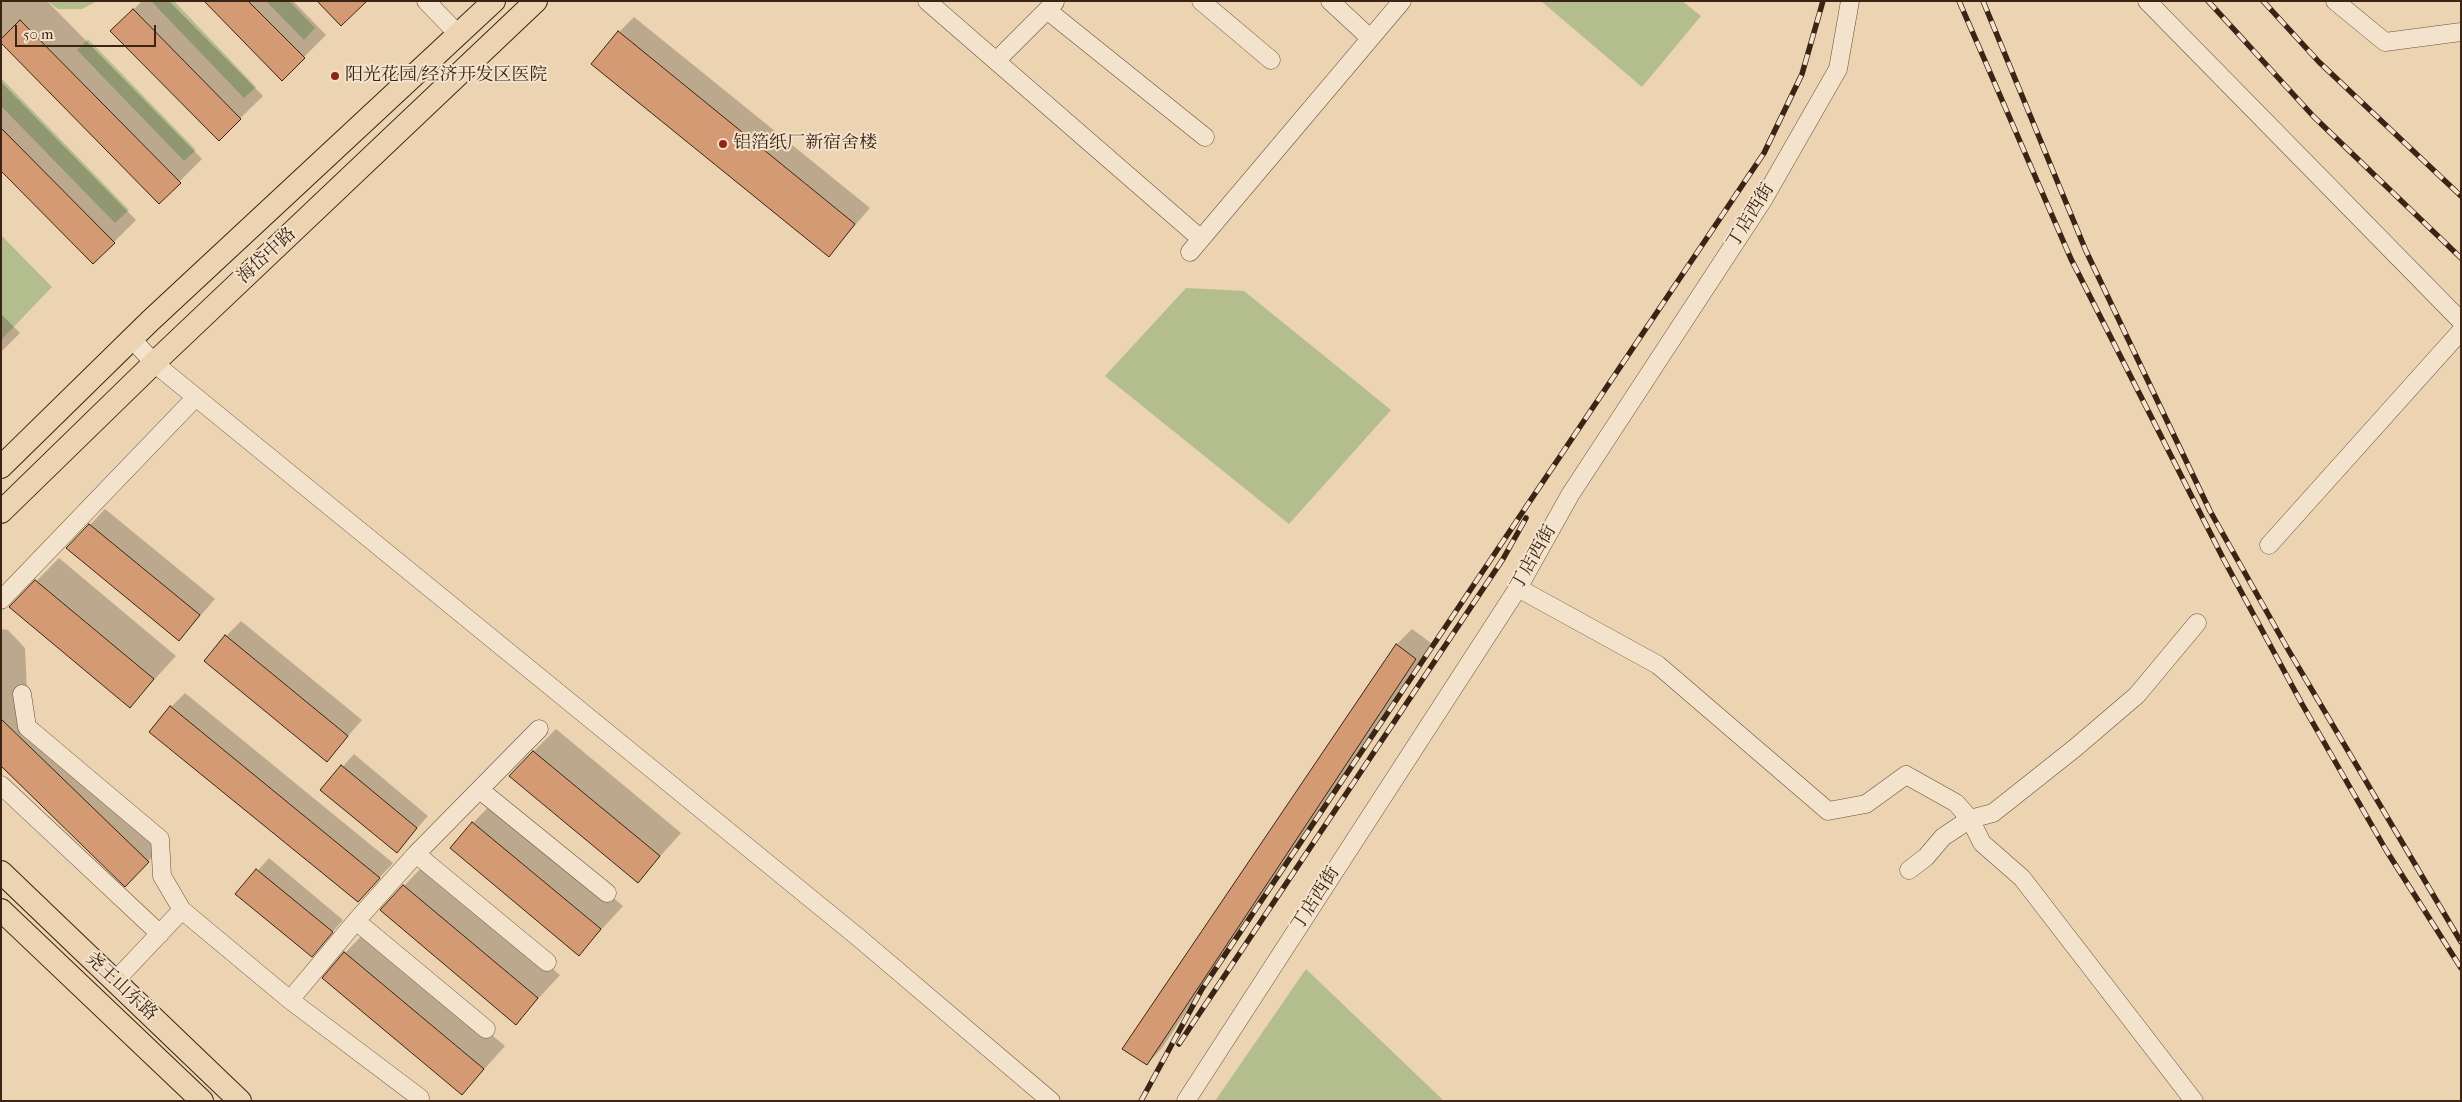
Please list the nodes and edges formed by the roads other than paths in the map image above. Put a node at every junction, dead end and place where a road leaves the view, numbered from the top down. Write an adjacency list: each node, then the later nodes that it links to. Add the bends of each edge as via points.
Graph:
1 (426, 1): 13 (street)
2 (494, 1): 13 (main road, 海岱中路)
3 (536, 1): 23 (main road, 海岱中路)
4 (927, 1): 16 (street)
5 (1202, 1): 15 (street)
6 (1330, 1): 14 (street)
7 (1402, 1): 14 (street)
8 (1850, 1): 28 (street, 丁店西街, via 1838,69 1763,200 1570,495)
9 (2147, 1): 20 (street)
10 (2334, 1): 12 (street, via 2385,42)
11 (1051, 5): 16 (street); 17 (street)
12 (2461, 32)
13 (458, 34): 22 (main road, 海岱中路)
14 (1370, 38): 18 (street)
15 (1271, 60)
16 (996, 61): 18 (street)
17 (1205, 137)
18 (1201, 238): 19 (street)
19 (1190, 252)
20 (2461, 321)
21 (2461, 331): 27 (street)
22 (132, 339): 23 (street); 25 (main road, 海岱中路)
23 (154, 363): 24 (street); 26 (main road, 海岱中路)
24 (196, 397): 29 (street); 51 (street, via 858,938)
25 (1, 467)
26 (1, 512)
27 (2269, 545)
28 (1518, 588): 35 (street, via 1658,665 1828,810 1866,804 1906,775 1956,803); 52 (street, 丁店西街)
29 (1, 600)
30 (2197, 624): 35 (street, via 2137,695 1993,813)
31 (22, 694): 41 (street, via 26,727 160,840 162,876)
32 (539, 729): 34 (street)
33 (1, 785): 43 (street)
34 (480, 790): 36 (street); 39 (street)
35 (1970, 819): 37 (street, via 1943,837 1926,857); 53 (street, via 1982,843 2022,878)
36 (416, 854): 42 (street); 44 (street)
37 (1909, 870)
38 (1, 872): 45 (main road, 尧王山东路)
39 (607, 893)
40 (1, 910): 49 (main road, 尧王山东路)
41 (182, 910): 43 (street); 46 (street)
42 (356, 921): 46 (street); 47 (street)
43 (160, 934): 45 (street)
44 (547, 962)
45 (122, 988): 50 (main road, 尧王山东路)
46 (290, 1000): 48 (street)
47 (486, 1029)
48 (420, 1098)
49 (202, 1101)
50 (240, 1101)
51 (1051, 1101)
52 (1186, 1101)
53 (2194, 1101)

